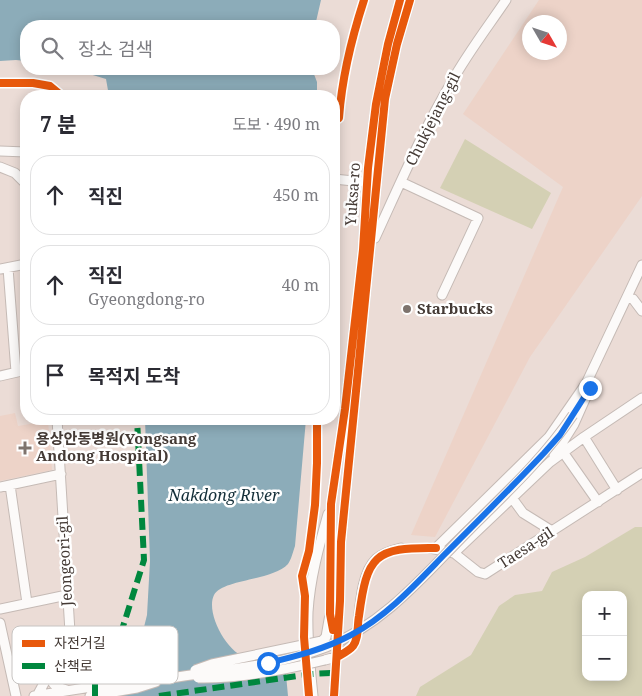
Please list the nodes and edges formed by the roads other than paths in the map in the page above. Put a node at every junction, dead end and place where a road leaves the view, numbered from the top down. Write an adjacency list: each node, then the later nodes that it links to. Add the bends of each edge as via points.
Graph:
1 (400, 0): 10 (street, Yuksa-ro, via 376,104)
2 (410, 0): 11 (street, Yuksa-ro, via 385,99)
3 (506, 0): 9 (street, Chukjejang-gil, via 450,83)
4 (0, 151): 5 (street)
5 (20, 152)
6 (0, 167): 7 (street)
7 (20, 178)
8 (340, 180): 10 (street)
9 (401, 182): 12 (street, Chukjejang-gil); 17 (street, via 478,218)
10 (367, 183): 11 (street); 36 (street, Yuksa-ro, via 363,250)
11 (378, 184): 12 (street, Yuksa-ro)
12 (372, 244): 46 (street, Yuksa-ro, via 341,542)
13 (20, 265): 15 (street)
14 (642, 265): 18 (street)
15 (4, 269): 21 (street)
16 (642, 279): 18 (street)
17 (442, 295)
18 (630, 298): 19 (street); 23 (street)
19 (642, 312)
20 (20, 371): 21 (street)
21 (16, 372): 22 (street)
22 (0, 376)
23 (587, 386): 28 (street, via 574,424); 39 (street, via 549,438 433,548); 48 (street, bridge, via 573,415 544,453 415,585 376,620 328,647 307,654)
24 (641, 400): 26 (street)
25 (57, 425): 30 (street, Jeongeori-gil)
26 (584, 436): 27 (street); 33 (street)
27 (563, 452): 28 (street); 35 (street)
28 (550, 462): 34 (street)
29 (642, 473): 33 (street, Taesa-gil)
30 (61, 474): 31 (street); 40 (street, Jeongeori-gil)
31 (10, 485): 32 (street); 41 (street)
32 (0, 487)
33 (617, 490): 35 (street, Taesa-gil)
34 (512, 498): 37 (street, via 523,513); 39 (street)
35 (598, 502): 37 (street, Taesa-gil)
36 (331, 504): 43 (street, Yuksa-ro); 58 (street, via 318,547 308,611)
37 (552, 531): 39 (street, Taesa-gil, via 485,574)
38 (401, 548): 46 (street, via 388,551 375,560 367,573 356,639 350,649)
39 (454, 553)
40 (67, 595): 41 (street); 45 (street, Jeongeori-gil)
41 (27, 603): 42 (street)
42 (0, 609)
43 (330, 614): 46 (street, Yuksa-ro); 47 (street, bridge, via 326,637 322,641 212,664)
44 (0, 623): 49 (street)
45 (70, 626)
46 (337, 658): 50 (street, bridge, via 294,668 214,678); 59 (street)
47 (178, 676)
48 (178, 677)
49 (12, 678)
50 (178, 678)
51 (42, 684): 56 (street, Jeongeori-gil)
52 (54, 684): 55 (street)
53 (109, 684): 55 (street)
54 (151, 684): 57 (street)
55 (68, 690): 56 (street)
56 (36, 696)
57 (90, 696)
58 (313, 696)
59 (334, 696)

